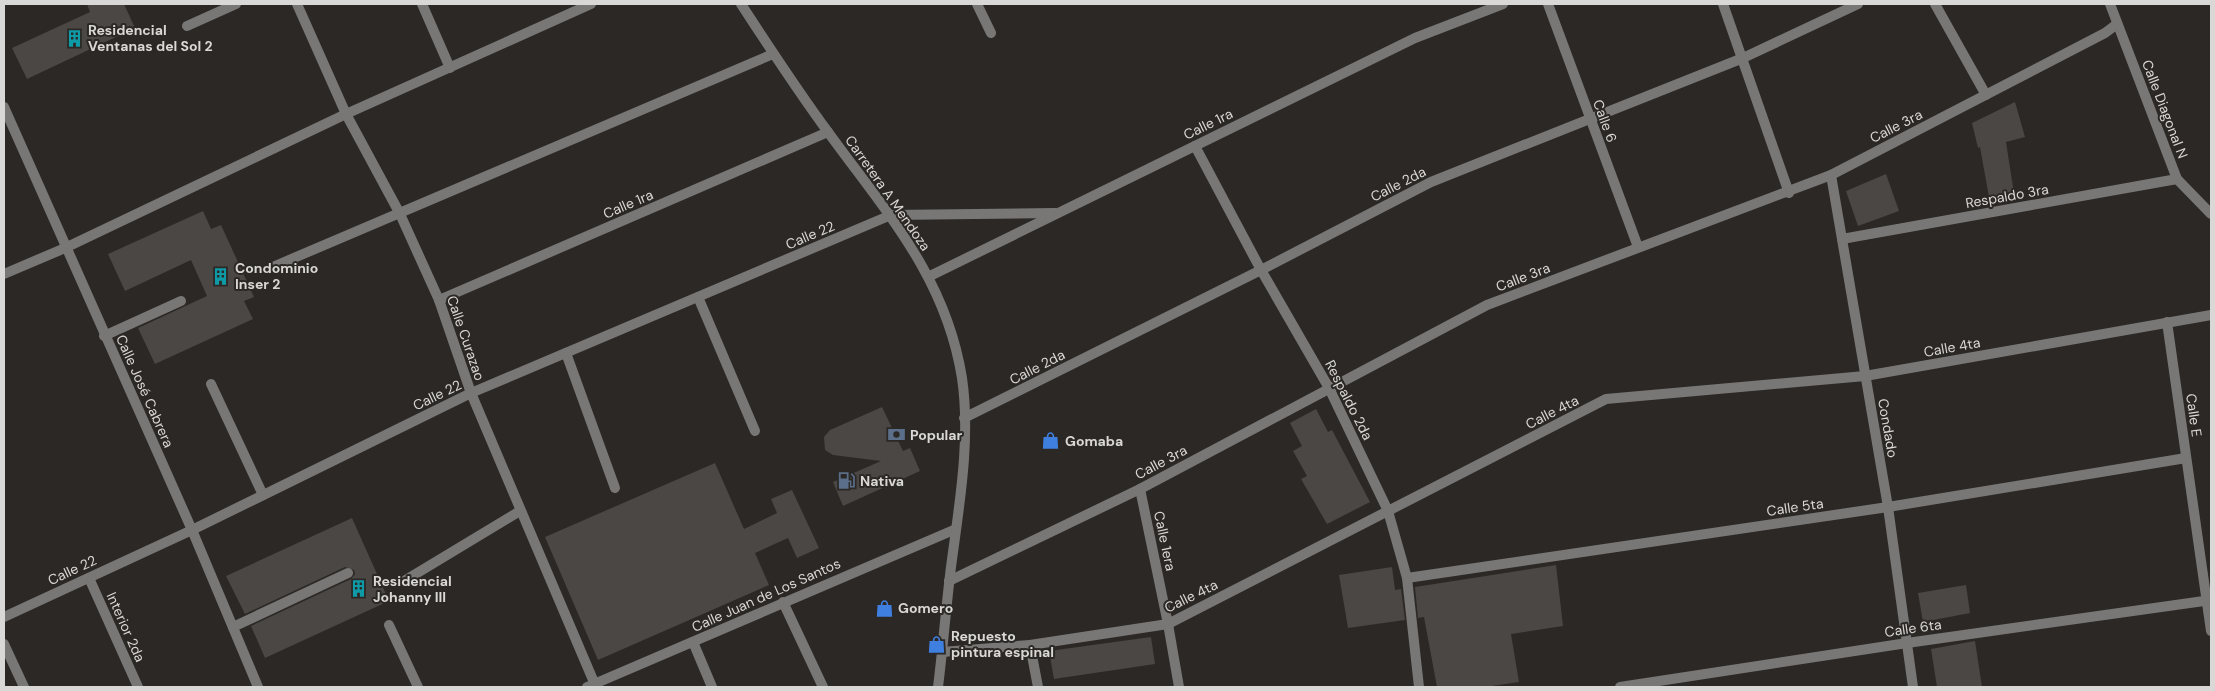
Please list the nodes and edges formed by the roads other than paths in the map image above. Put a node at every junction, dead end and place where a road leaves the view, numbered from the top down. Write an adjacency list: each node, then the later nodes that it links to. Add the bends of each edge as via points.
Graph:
1 (236, 4): 14 (street)
2 (297, 4): 21 (street, Calle Curazao)
3 (422, 4): 18 (street)
4 (591, 4): 18 (street)
5 (741, 4): 16 (street, Carretera A Mendoza)
6 (977, 4): 15 (street)
7 (1503, 4): 24 (street, Calle 1ra, via 1415,38)
8 (1548, 4): 22 (street, Calle 6)
9 (1723, 4): 17 (street)
10 (1858, 4): 17 (street, Calle 2da)
11 (1935, 4): 19 (street)
12 (2110, 4): 13 (street, Calle Diagonal N)
13 (2117, 24): 19 (street, Calle 3ra); 26 (street, Calle Diagonal N)
14 (187, 26)
15 (991, 33)
16 (773, 54): 23 (street, Carretera A Mendoza); 29 (street)
17 (1743, 58): 22 (street, Calle 2da); 27 (street)
18 (450, 68): 21 (street)
19 (1986, 94): 25 (street, Calle 3ra)
20 (4, 108): 34 (street, Calle José Cabrera)
21 (346, 114): 29 (street, Calle Curazao); 34 (street)
22 (1589, 119): 33 (street, Calle 6); 36 (street, Calle 2da, via 1431,182)
23 (828, 132): 31 (street, Carretera A Mendoza); 40 (street, Calle 1ra)
24 (1195, 146): 28 (street, Calle 1ra); 36 (street, Respaldo 2da)
25 (1831, 175): 27 (street, Calle 3ra); 32 (street, Condado)
26 (2177, 179): 30 (street, Calle Diagonal N); 32 (street, Respaldo 3ra)
27 (1789, 193): 33 (street, Calle 3ra)
28 (1055, 213): 31 (street); 38 (street, Calle 1ra)
29 (400, 214): 35 (street); 40 (street, Calle Curazao)
30 (2211, 214)
31 (891, 216): 38 (street, Carretera A Mendoza); 39 (street, Calle 22)
32 (1842, 240): 46 (street, Condado)
33 (1638, 247): 48 (street, Calle 3ra, via 1487,305)
34 (65, 248): 37 (street); 44 (street, Calle José Cabrera)
35 (275, 266)
36 (1261, 270): 48 (street, Respaldo 2da); 50 (street, Calle 2da)
37 (4, 274)
38 (930, 276): 50 (street, Carretera A Mendoza, via 959,361)
39 (698, 297): 45 (street, Calle 22); 51 (street)
40 (439, 300): 49 (street, Calle Curazao)
41 (181, 301): 44 (street)
42 (2211, 315): 43 (street, Calle 4ta)
43 (2167, 322): 46 (street, Calle 4ta); 52 (street, Calle E)
44 (104, 336): 60 (street, Calle José Cabrera)
45 (566, 353): 49 (street, Calle 22); 53 (street)
46 (1865, 376): 56 (street, Condado); 58 (street, Calle 4ta, via 1606,399)
47 (211, 384): 55 (street)
48 (1329, 388): 54 (street, Calle 3ra); 58 (street, Respaldo 2da)
49 (470, 394): 55 (street, Calle 22); 57 (street, Calle Curazao)
50 (964, 418): 59 (street, Carretera A Mendoza)
51 (755, 431)
52 (2186, 458): 56 (street, Calle 5ta); 66 (street, Calle E)
53 (615, 488)
54 (1140, 489): 65 (street, Calle 3ra); 69 (street, Calle 1era)
55 (263, 495): 60 (street, Calle 22)
56 (1888, 507): 63 (street, Calle 5ta); 74 (street, Condado)
57 (520, 511): 64 (street); 78 (street, Calle Curazao)
58 (1388, 511): 63 (street, Respaldo 2da); 69 (street, Calle 4ta)
59 (956, 529): 65 (street, Carretera A Mendoza); 67 (street, Calle Juan de Los Santos)
60 (192, 530): 62 (street, Calle 22); 71 (street, Calle José Cabrera)
61 (348, 574): 71 (street)
62 (89, 578): 68 (street, Calle 22); 80 (street, Interior 2da)
63 (1406, 578): 88 (street, Respaldo 2da)
64 (404, 581)
65 (949, 581): 77 (street, Carretera A Mendoza)
66 (2209, 600): 72 (street, Calle E); 74 (street, Calle 6ta)
67 (782, 602): 73 (street, Calle Juan de Los Santos); 84 (street)
68 (4, 617)
69 (1168, 624): 76 (street, Calle 4ta); 87 (street, Calle 1era)
70 (389, 625): 82 (street)
71 (233, 627): 81 (street, Calle José Cabrera)
72 (2211, 631)
73 (694, 642): 78 (street, Calle Juan de Los Santos); 83 (street)
74 (1907, 643): 89 (street, Calle 6ta); 90 (street, Condado)
75 (4, 644): 79 (street)
76 (1030, 645): 77 (street, Calle 4ta); 86 (street)
77 (942, 652): 85 (street, Carretera A Mendoza)
78 (593, 686)
79 (24, 687)
80 (138, 687)
81 (258, 687)
82 (418, 687)
83 (712, 687)
84 (823, 687)
85 (938, 687)
86 (1038, 687)
87 (1179, 687)
88 (1419, 687)
89 (1620, 687)
90 (1913, 687)

